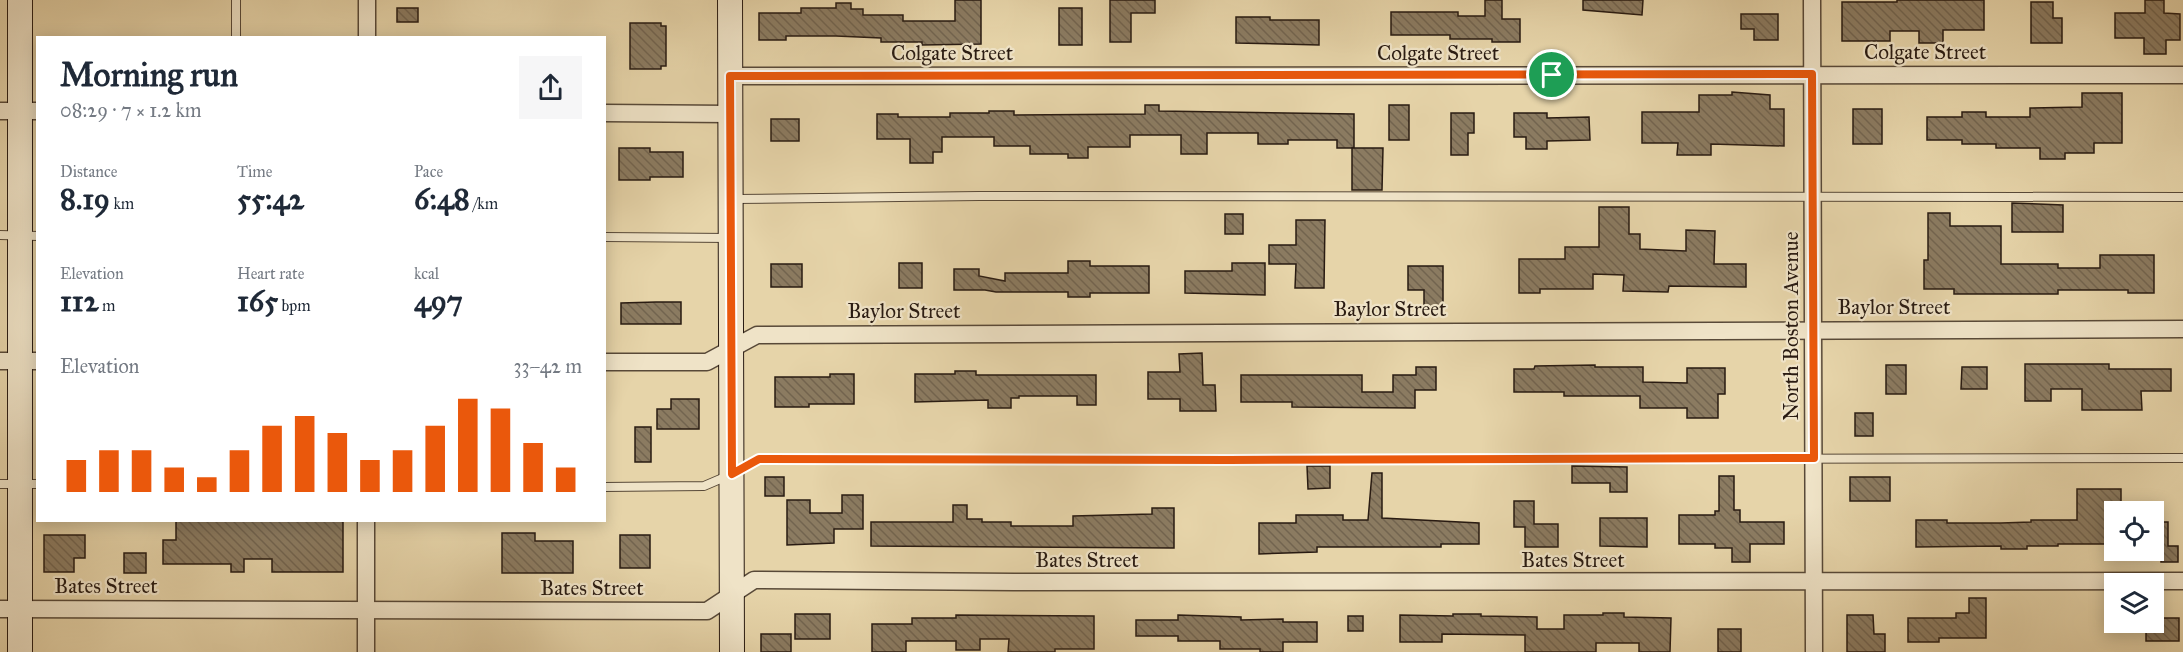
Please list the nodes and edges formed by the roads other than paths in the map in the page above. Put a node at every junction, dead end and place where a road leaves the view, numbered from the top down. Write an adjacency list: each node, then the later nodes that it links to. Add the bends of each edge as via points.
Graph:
1 (20, 0): 11 (street)
2 (236, 0): 6 (lane)
3 (367, 0): 7 (street)
4 (730, 0): 10 (street)
5 (1812, 0): 8 (street, North Boston Avenue)
6 (236, 36)
7 (367, 36)
8 (1812, 74): 9 (street, Colgate Street); 10 (street, Colgate Street); 14 (street, North Boston Avenue)
9 (2183, 75)
10 (730, 76): 13 (street)
11 (19, 111): 17 (street)
12 (606, 113): 13 (street)
13 (730, 114): 16 (street)
14 (1813, 197): 15 (lane); 16 (lane); 21 (street, North Boston Avenue)
15 (2183, 197)
16 (730, 199): 19 (street)
17 (19, 236): 23 (street)
18 (606, 237): 19 (lane)
19 (731, 238): 22 (street)
20 (2183, 329): 21 (street, Baylor Street)
21 (1813, 330): 22 (street, Baylor Street, via 757,335); 25 (street, North Boston Avenue)
22 (732, 348): 24 (street, Baylor Street, via 707,362); 27 (street)
23 (19, 361): 28 (street)
24 (606, 362)
25 (1814, 458): 26 (lane); 27 (lane, via 759,459); 32 (street, North Boston Avenue)
26 (2183, 458)
27 (732, 474): 29 (lane, via 704,486); 33 (street)
28 (19, 484): 34 (street)
29 (606, 487)
30 (366, 522): 35 (street)
31 (2183, 581): 32 (street, Bates Street)
32 (1814, 582): 33 (street, Bates Street, via 754,580); 39 (street, North Boston Avenue)
33 (732, 594): 35 (street, Bates Street, via 707,611); 38 (street)
34 (10, 609): 35 (street, Bates Street); 36 (street)
35 (366, 610): 37 (street)
36 (20, 652)
37 (366, 652)
38 (732, 652)
39 (1814, 652)

